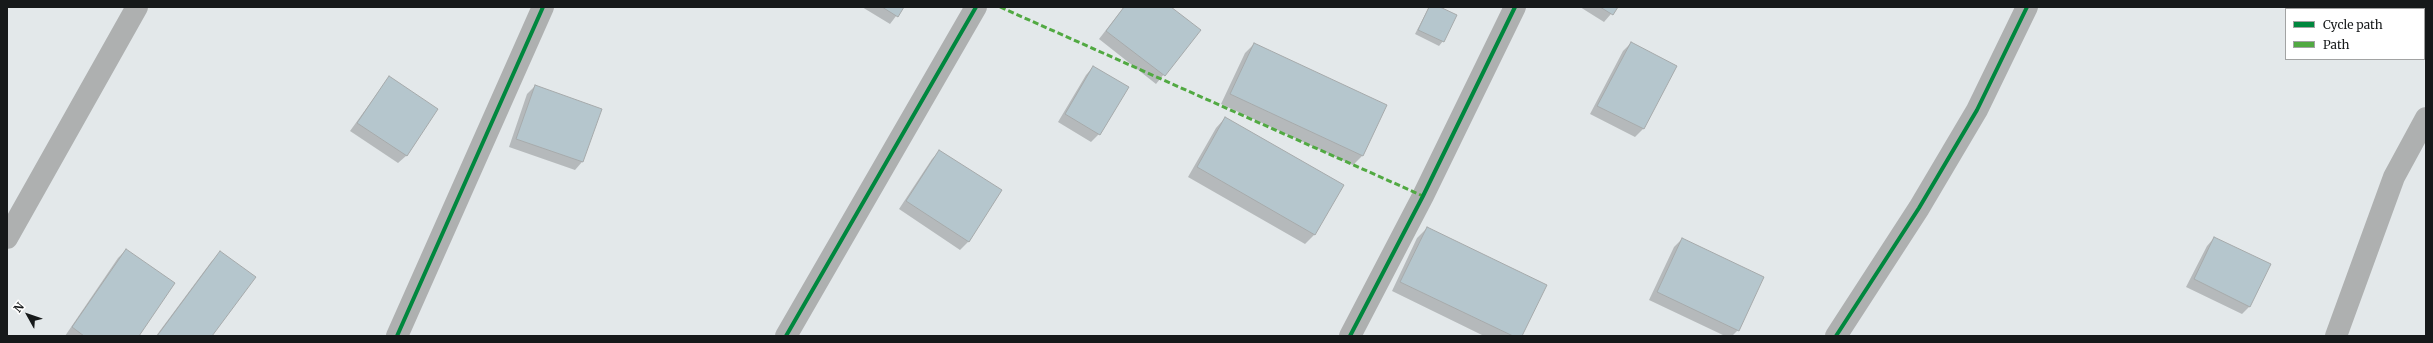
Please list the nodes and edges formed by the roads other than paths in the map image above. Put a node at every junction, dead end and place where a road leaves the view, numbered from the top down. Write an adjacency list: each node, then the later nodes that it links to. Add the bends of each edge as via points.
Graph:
1 (137, 7): 7 (street)
2 (542, 7): 8 (street)
3 (976, 7): 9 (street)
4 (1514, 7): 10 (street, via 1423,196)
5 (2027, 7): 11 (street, via 1977,110 1919,208)
6 (2426, 118): 12 (street, via 2394,177)
7 (7, 238)
8 (397, 336)
9 (786, 336)
10 (1350, 336)
11 (1836, 336)
12 (2336, 336)

